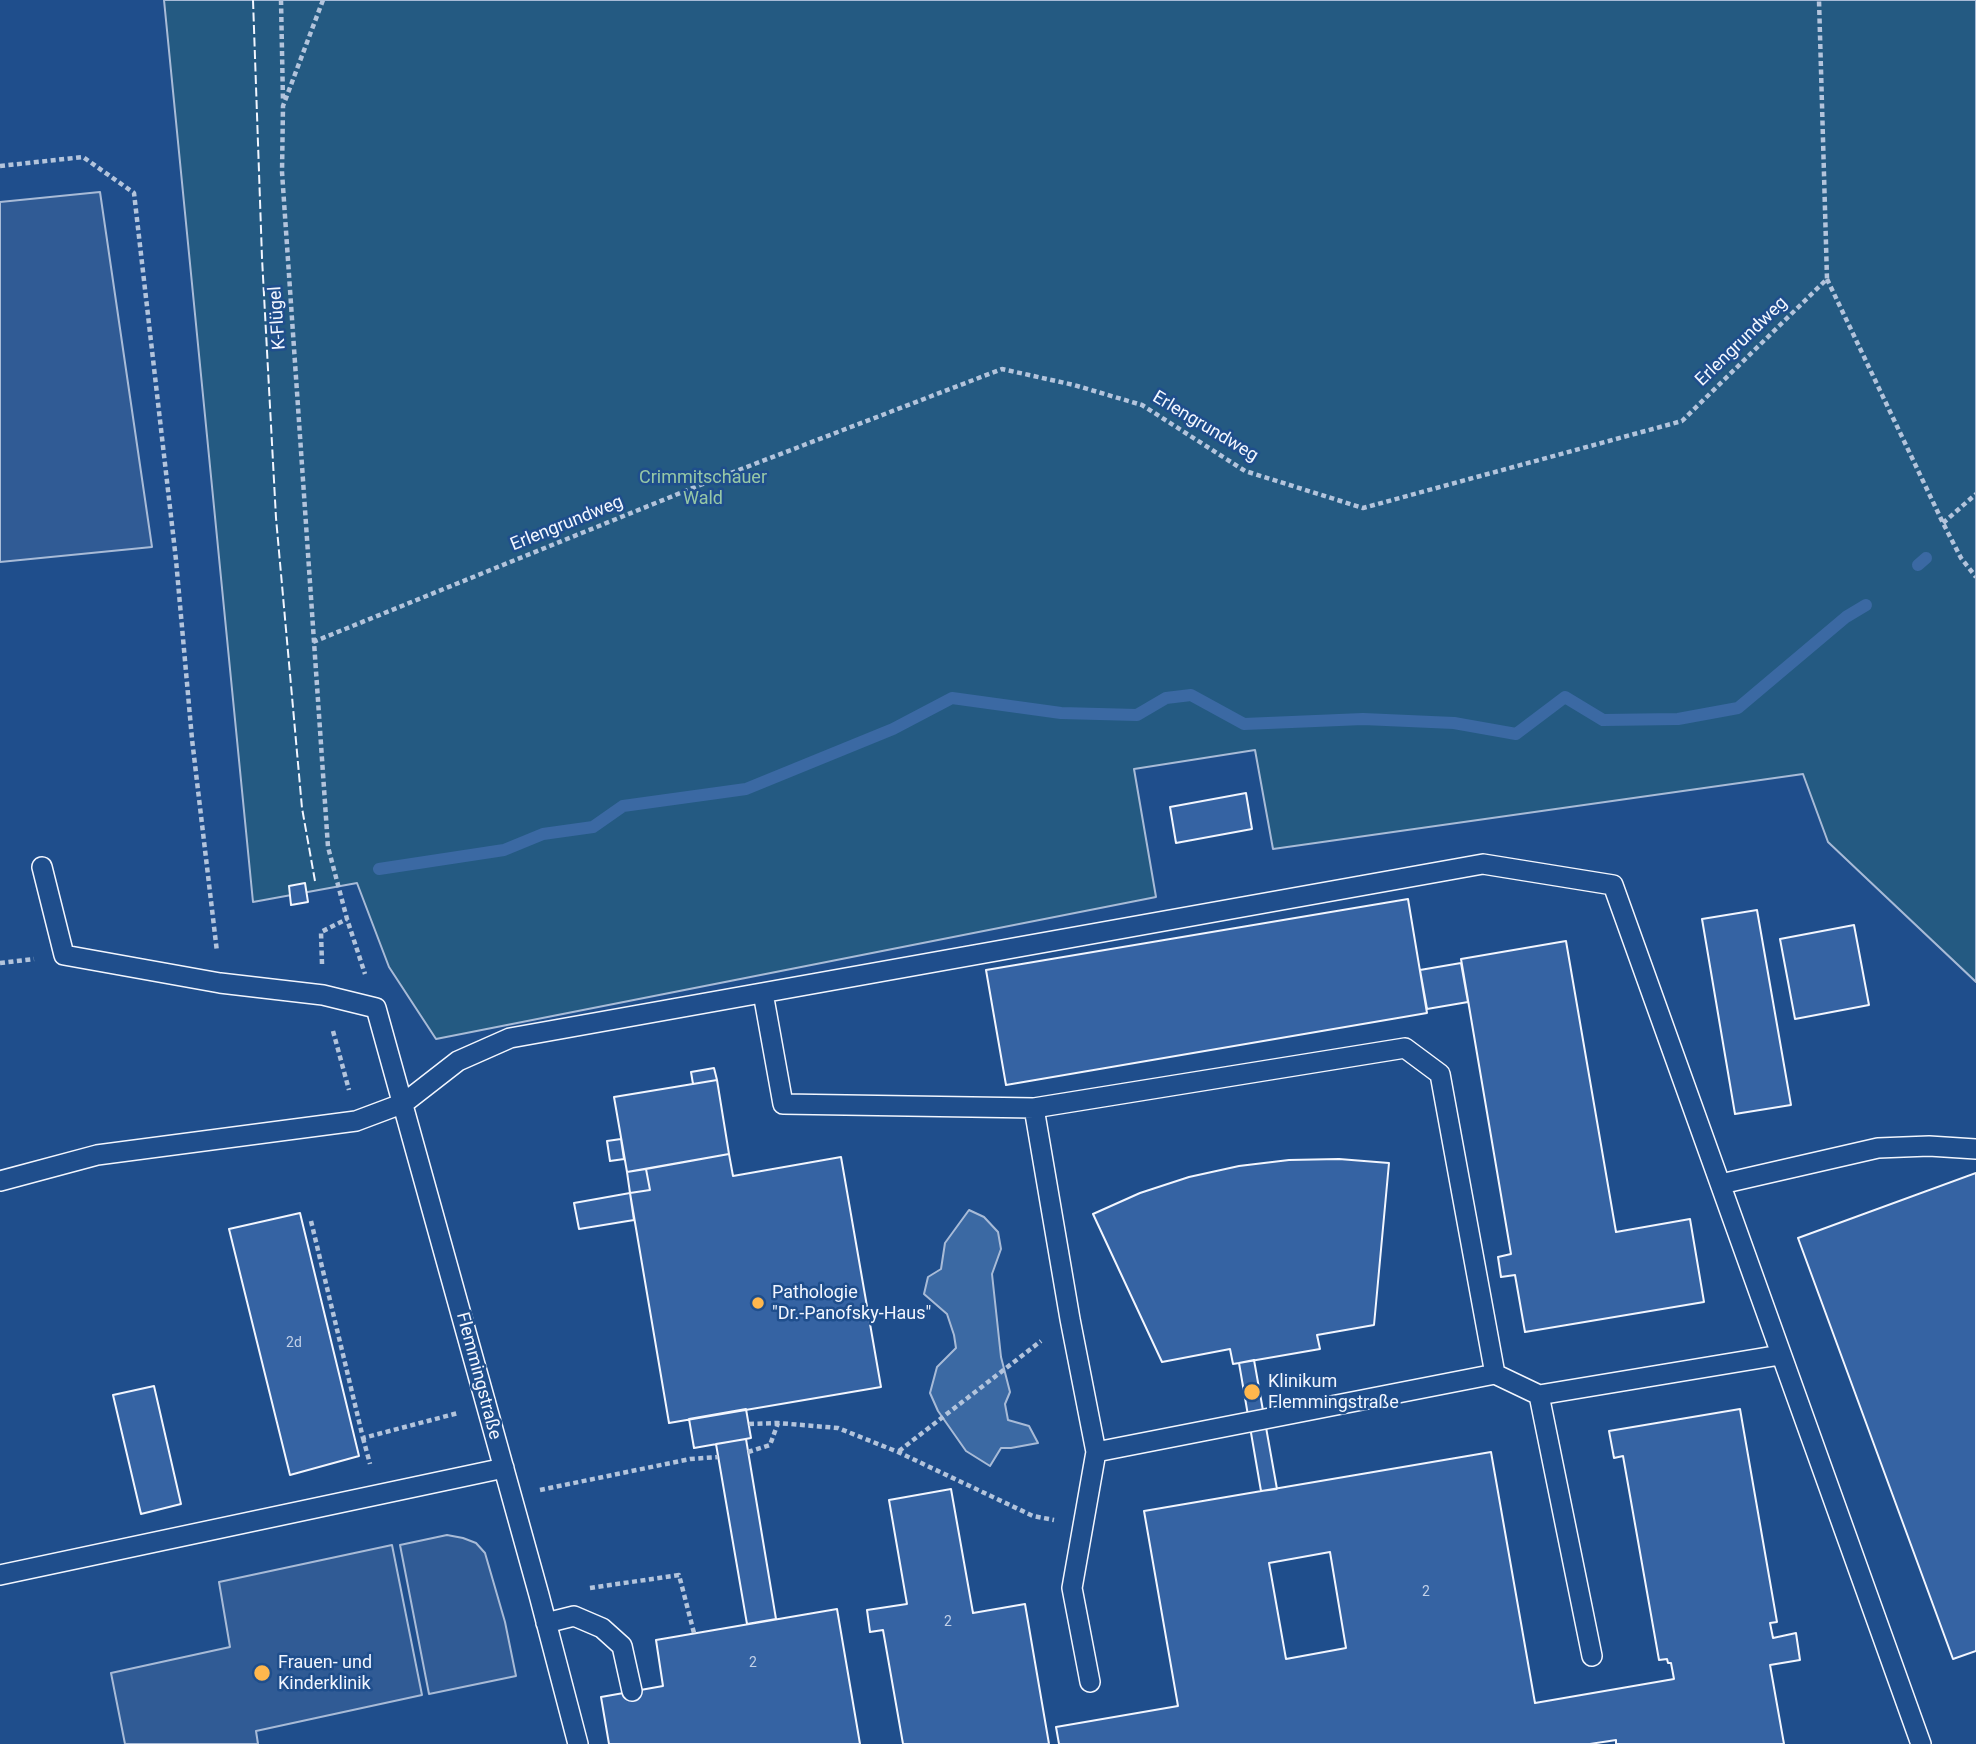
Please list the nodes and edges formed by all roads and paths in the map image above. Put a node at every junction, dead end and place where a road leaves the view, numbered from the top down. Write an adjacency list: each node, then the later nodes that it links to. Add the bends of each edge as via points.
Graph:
1 (281, 0): 4 (path)
2 (323, 0): 4 (path, K-Flügel)
3 (1819, 0): 6 (path)
4 (284, 106): 10 (path, K-Flügel, via 282,172)
5 (0, 166): 12 (path, via 83,157 134,193)
6 (1827, 279): 8 (path); 10 (path, Erlengrundweg, via 1682,421 1363,508 1245,471 1142,404 1002,369)
7 (1976, 494): 8 (path)
8 (1943, 523): 9 (path)
9 (1976, 577)
10 (313, 642): 14 (path, K-Flügel, via 328,847)
11 (42, 867): 12 (lane, via 64,955)
12 (220, 983): 14 (lane, via 323,995)
13 (763, 993): 15 (lane, via 510,1038 458,1061); 16 (lane, via 783,1104); 19 (lane, via 1483,864 1613,885)
14 (376, 1008): 15 (lane, Flemmingstraße)
15 (404, 1103): 18 (lane, via 356,1121 97,1155); 25 (lane, Flemmingstraße)
16 (1034, 1108): 23 (lane, via 1405,1048 1440,1074); 30 (lane)
17 (1976, 1149): 19 (lane, via 1878,1148)
18 (0, 1181)
19 (1721, 1184): 22 (lane)
20 (311, 1221): 25 (path, via 363,1438)
21 (1037, 1345): 29 (path)
22 (1780, 1355): 24 (lane); 43 (lane)
23 (1495, 1374): 24 (lane); 30 (lane)
24 (1539, 1395): 39 (lane)
25 (486, 1405): 32 (lane, Flemmingstraße)
26 (778, 1423): 27 (path); 28 (path, via 770,1445); 29 (path, via 838,1428)
27 (749, 1424)
28 (748, 1452)
29 (898, 1452): 34 (path, via 1033,1516)
30 (1096, 1452): 34 (lane)
31 (718, 1457): 33 (path)
32 (504, 1468): 33 (lane, Flemmingstraße); 35 (lane)
33 (511, 1496): 36 (lane, Flemmingstraße)
34 (1083, 1525): 40 (lane, via 1072,1588)
35 (0, 1574)
36 (539, 1595): 37 (lane, Flemmingstraße); 38 (path, via 678,1575)
37 (546, 1623): 41 (lane, via 573,1616 603,1629 622,1646); 42 (lane, Flemmingstraße)
38 (694, 1633)
39 (1592, 1657)
40 (1090, 1682)
41 (632, 1691)
42 (578, 1744)
43 (1921, 1744)

